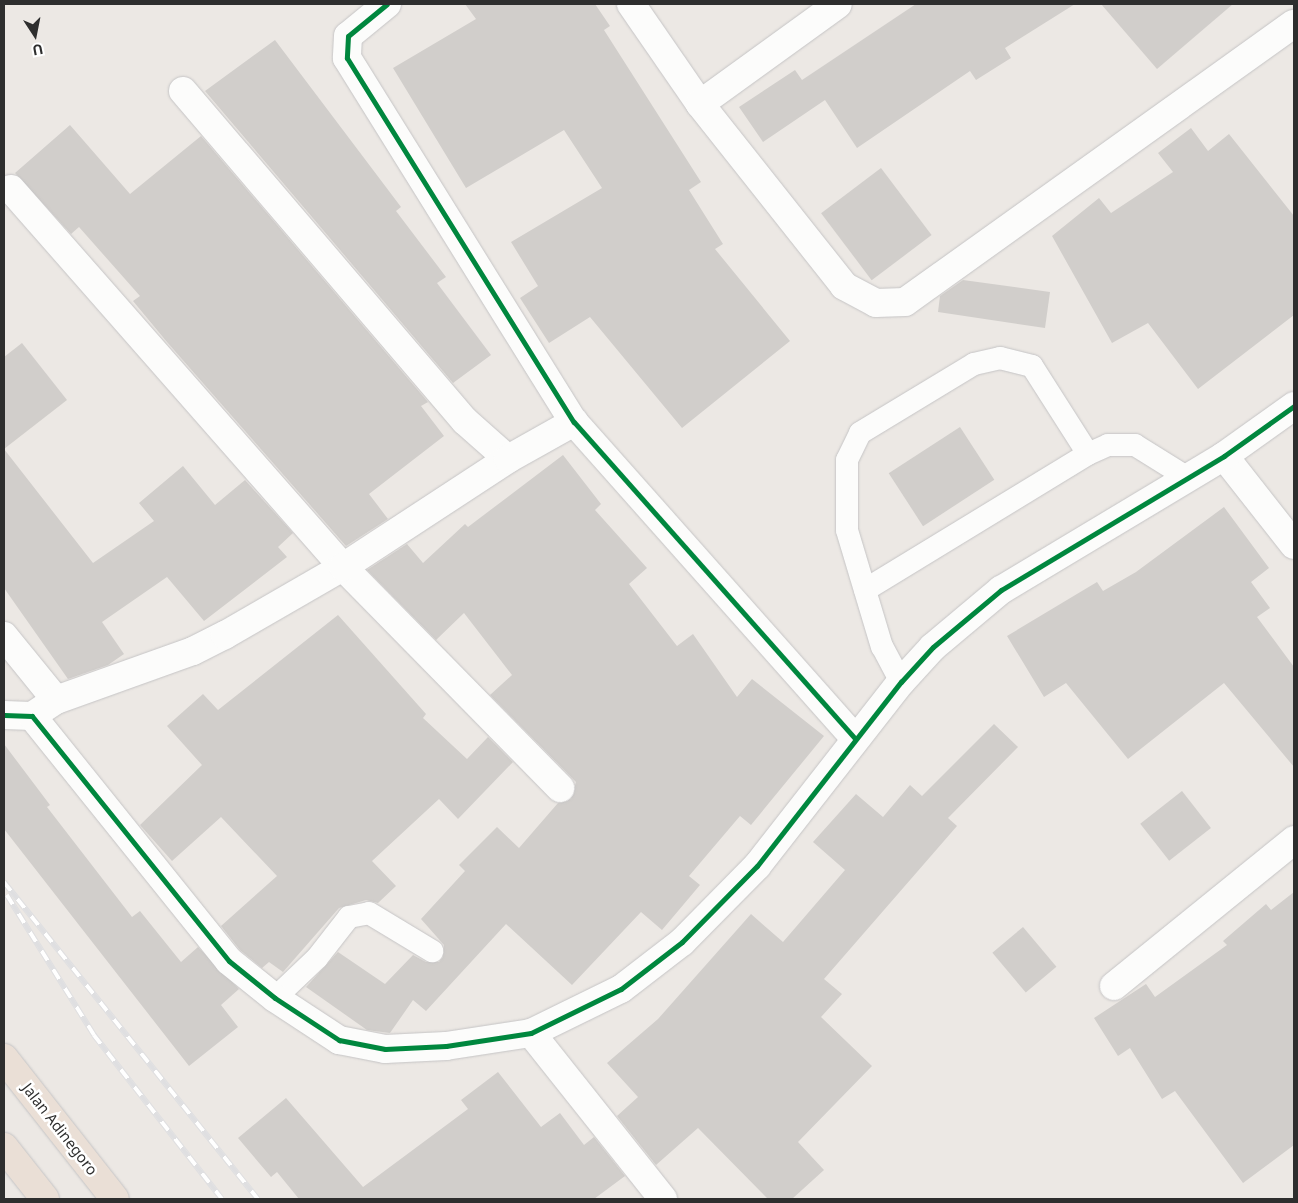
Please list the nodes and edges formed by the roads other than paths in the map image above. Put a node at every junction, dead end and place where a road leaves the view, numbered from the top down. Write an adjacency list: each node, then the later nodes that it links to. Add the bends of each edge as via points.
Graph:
1 (387, 4): 9 (street, via 348,36 347,58)
2 (631, 4): 6 (street)
3 (838, 4): 6 (street)
4 (1294, 24): 6 (street, via 905,302 876,303 844,286)
5 (183, 91): 12 (street, via 466,421)
6 (700, 104)
7 (11, 189): 15 (street)
8 (1294, 406): 11 (street)
9 (574, 422): 12 (street); 22 (street)
10 (1088, 454): 13 (lane, via 1108,445 1135,445); 16 (lane); 16 (lane, via 1032,366 1000,358 974,364 860,433 847,460 847,530)
11 (1224, 456): 13 (street); 14 (street)
12 (508, 459): 15 (street)
13 (1188, 478): 18 (street, via 1001,590 933,648)
14 (1294, 545)
15 (343, 566): 19 (street, via 193,652); 23 (street)
16 (865, 590): 18 (lane, via 882,647)
17 (4, 636): 19 (street)
18 (901, 682): 22 (street)
19 (56, 700): 21 (street)
20 (4, 715): 21 (street)
21 (32, 716): 27 (street, via 229,961)
22 (855, 738): 28 (street, via 757,866 682,942 621,989)
23 (560, 788)
24 (1294, 840): 26 (street)
25 (432, 951): 27 (lane, via 369,913 349,916 317,958)
26 (1114, 986)
27 (275, 998): 28 (street, via 339,1040 385,1049 446,1046)
28 (532, 1033): 33 (street)
29 (4, 1058): 32 (highway, Jalan Adinegoro)
30 (4, 1147): 31 (highway)
31 (45, 1199)
32 (115, 1199)
33 (663, 1199)

